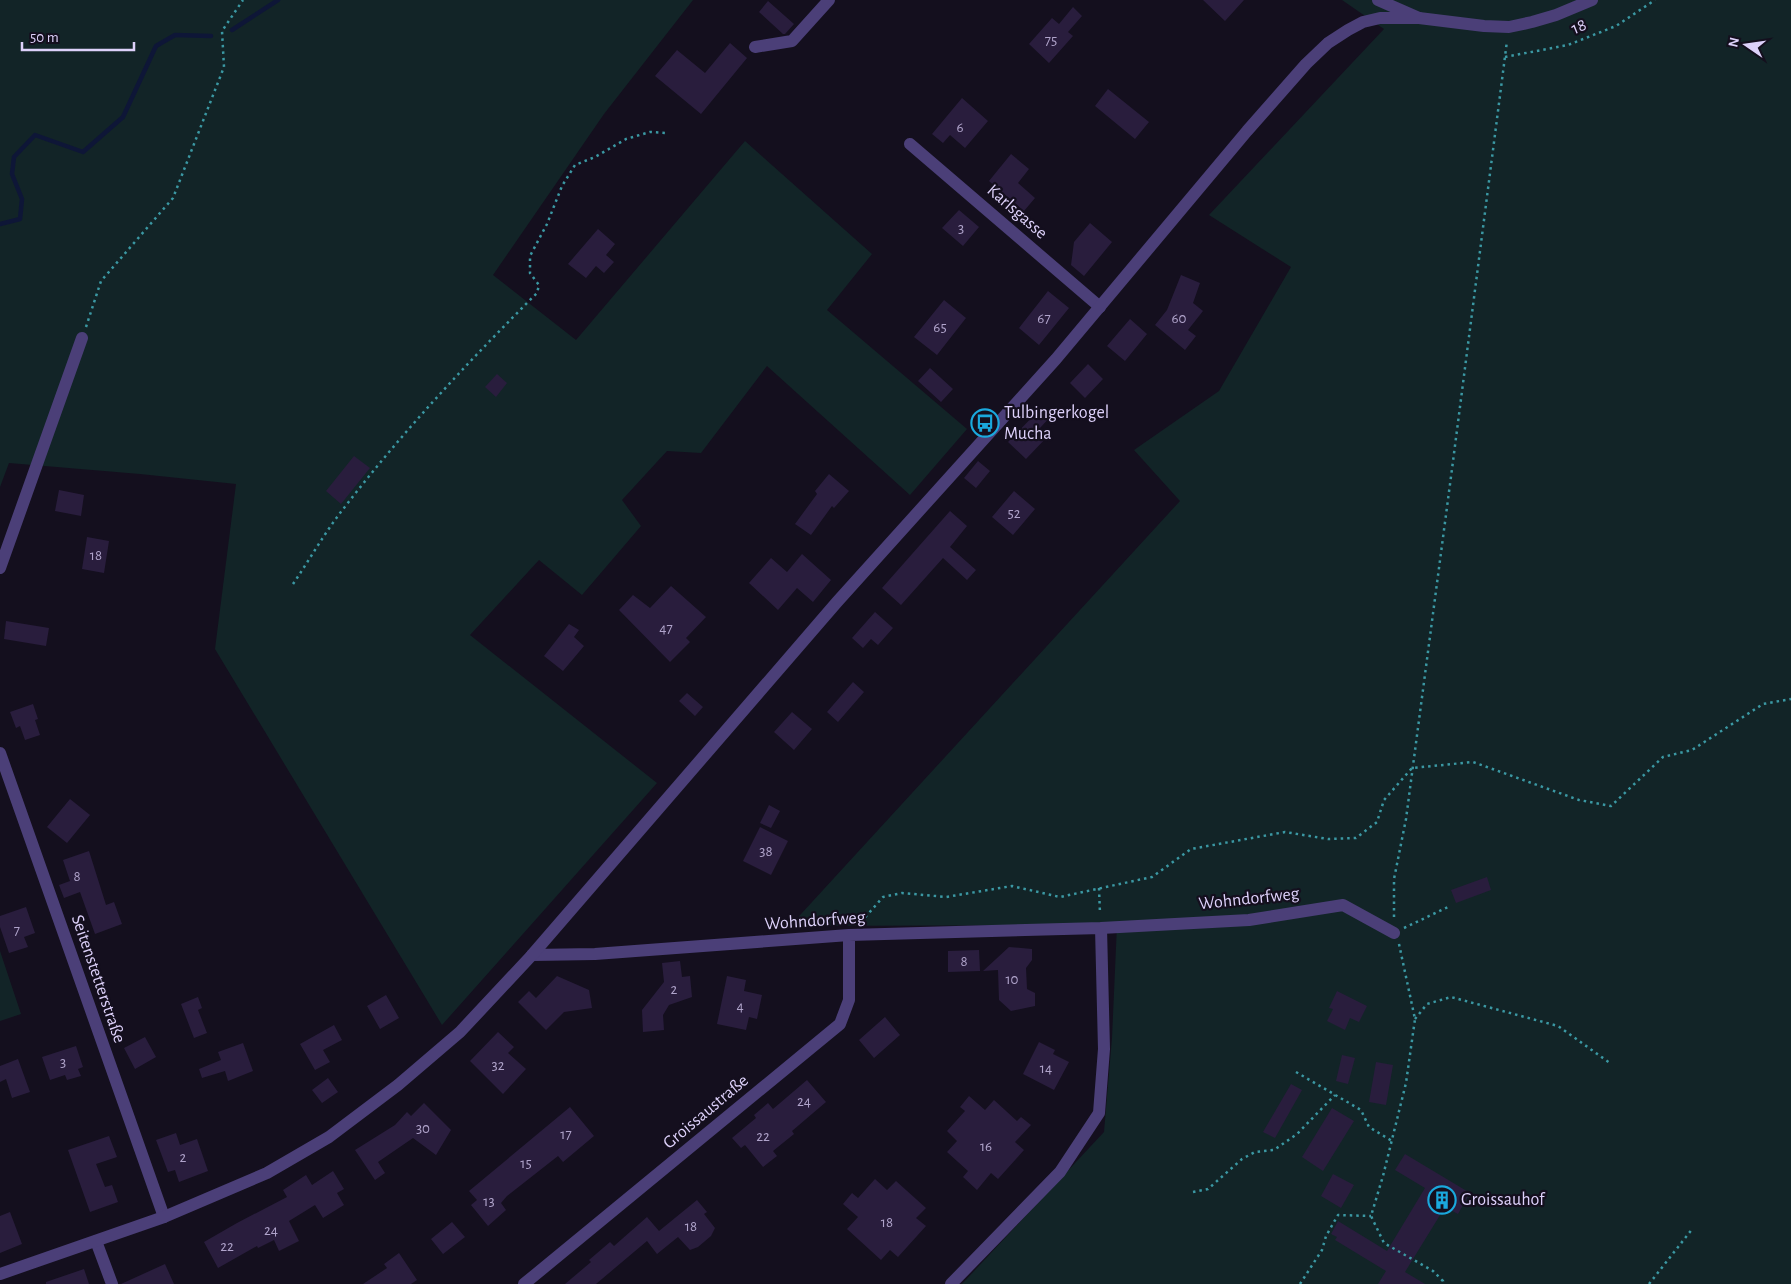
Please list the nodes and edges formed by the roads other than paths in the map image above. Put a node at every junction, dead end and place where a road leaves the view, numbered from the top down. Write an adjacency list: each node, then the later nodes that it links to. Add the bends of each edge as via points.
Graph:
1 (829, 0): 5 (street, via 792,41)
2 (1378, 0): 4 (street)
3 (1592, 0): 4 (street, via 1556,15 1509,27)
4 (1419, 18): 7 (street, via 1380,18 1363,22 1328,44 1247,131)
5 (755, 47)
6 (910, 144): 7 (street, Karlsgasse)
7 (1100, 307): 14 (street, via 837,602)
8 (82, 338): 9 (street)
9 (0, 568)
10 (0, 753): 15 (street, Seitenstetterstraße)
11 (1101, 928): 12 (street, Wohndorfweg, via 1249,920 1343,905); 13 (street, Wohndorfweg); 20 (street, via 1104,1049 1099,1113 1060,1172)
12 (1394, 933)
13 (849, 935): 14 (street, Wohndorfweg, via 596,954); 19 (street, Groissaustraße, via 849,1000 840,1024)
14 (532, 955): 15 (street, via 460,1032 398,1085 329,1137 254,1179)
15 (164, 1217): 16 (street)
16 (96, 1241): 17 (street); 18 (street)
17 (0, 1274)
18 (112, 1284)
19 (524, 1284)
20 (951, 1284)

